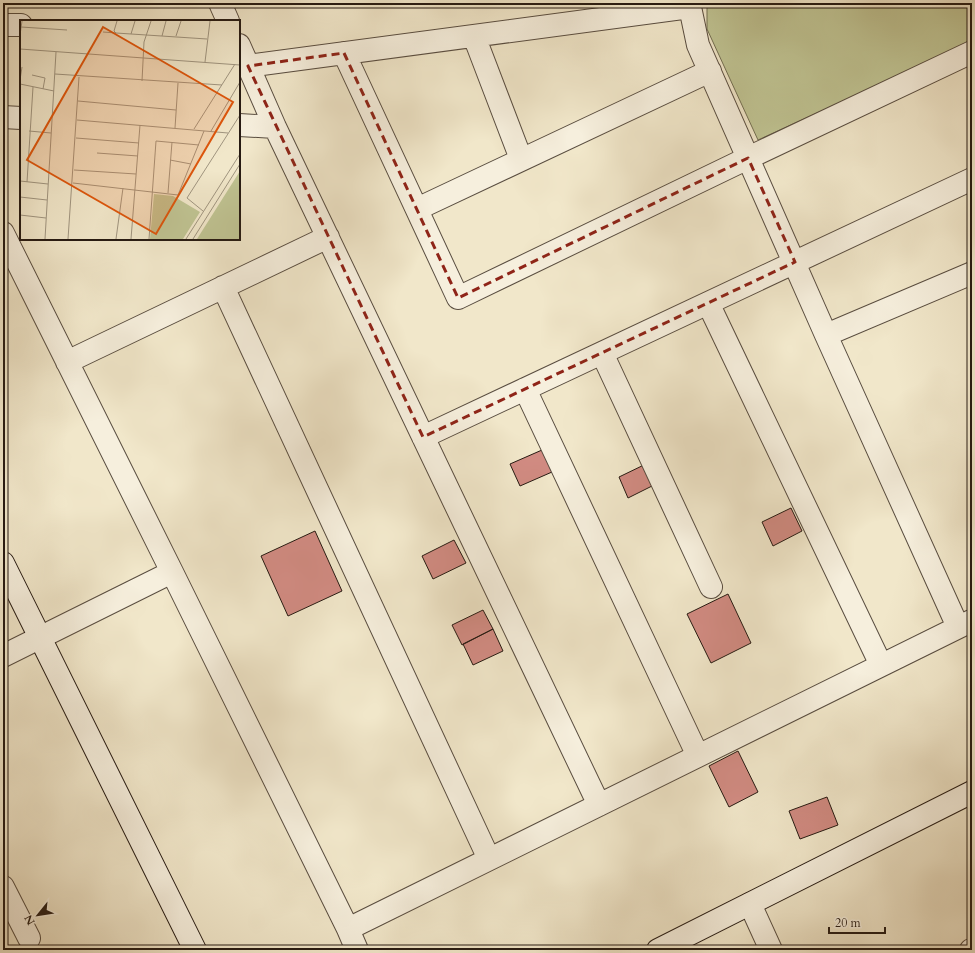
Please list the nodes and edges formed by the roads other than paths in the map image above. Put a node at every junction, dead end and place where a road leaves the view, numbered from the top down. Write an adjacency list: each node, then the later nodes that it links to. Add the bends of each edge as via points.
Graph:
1 (220, 3): 2 (street)
2 (228, 20)
3 (3, 25): 4 (street)
4 (20, 26)
5 (474, 36): 8 (street); 10 (street, via 690,7 698,44); 16 (street)
6 (240, 47): 9 (street)
7 (972, 52): 15 (street)
8 (344, 53): 9 (street); 18 (street)
9 (248, 66): 14 (street)
10 (710, 71): 15 (street); 16 (street)
11 (3, 117): 12 (street)
12 (20, 118)
13 (240, 126): 14 (street)
14 (275, 127): 20 (street)
15 (748, 158): 18 (street, via 458,298); 21 (street)
16 (521, 159): 18 (street)
17 (972, 179): 21 (street)
18 (417, 209)
19 (3, 233): 27 (street)
20 (328, 237): 23 (street); 29 (street)
21 (795, 262): 24 (street); 25 (street)
22 (972, 273): 25 (street)
23 (223, 287): 27 (street); 40 (street)
24 (708, 303): 26 (street); 36 (street)
25 (826, 335): 33 (street)
26 (602, 353): 28 (street); 32 (street)
27 (67, 362): 31 (street)
28 (525, 389): 29 (street); 37 (street)
29 (423, 437): 39 (street)
30 (3, 563): 34 (street)
31 (172, 572): 34 (street); 43 (street)
32 (711, 587)
33 (965, 624): 36 (street)
34 (39, 638): 35 (street); 45 (street)
35 (3, 656)
36 (881, 665): 37 (street)
37 (698, 756): 39 (street)
38 (972, 792): 42 (street)
39 (599, 805): 40 (street)
40 (489, 859): 43 (street)
41 (3, 886): 44 (street)
42 (750, 904): 47 (street); 48 (street)
43 (348, 929): 46 (street)
44 (29, 938)
45 (195, 950)
46 (357, 950)
47 (658, 950)
48 (771, 950)

